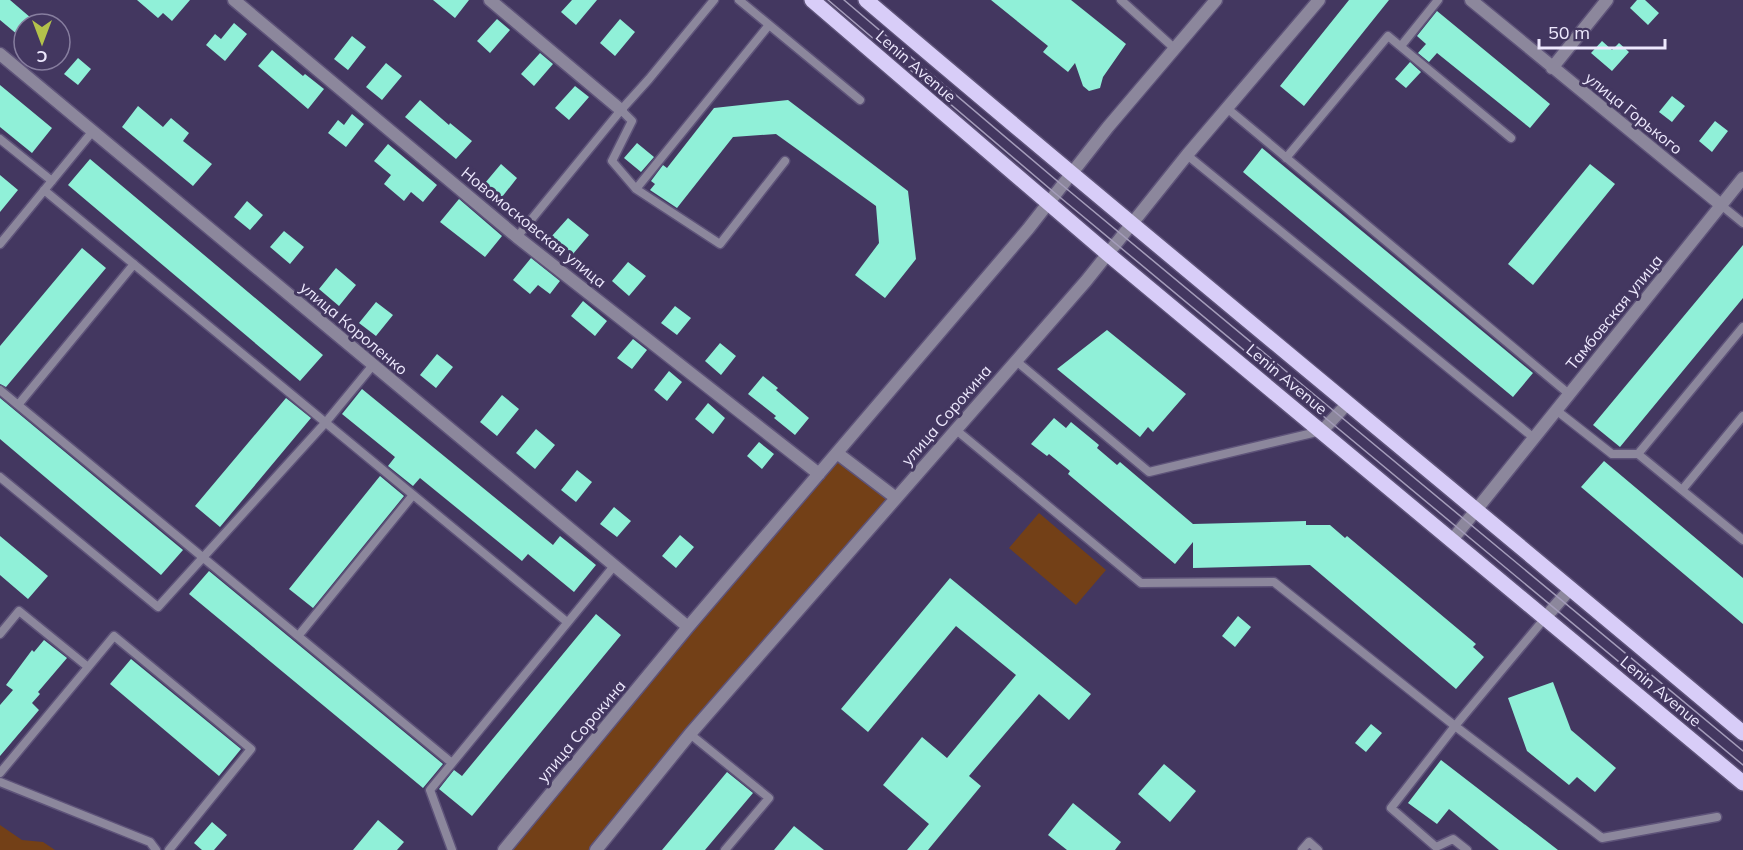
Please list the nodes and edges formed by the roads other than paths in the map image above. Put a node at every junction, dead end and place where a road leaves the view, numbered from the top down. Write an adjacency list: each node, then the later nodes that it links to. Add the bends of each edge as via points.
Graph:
1 (234, 0): 36 (street, Новомосковская улица)
2 (490, 0): 20 (street)
3 (714, 0): 20 (lane)
4 (739, 0): 13 (lane)
5 (812, 0): 32 (main road, Lenin Avenue)
6 (866, 0): 27 (main road, Lenin Avenue)
7 (1121, 0): 15 (lane)
8 (1216, 0): 15 (street, улица Сорокина)
9 (1319, 0): 19 (street, улица Сорокина)
10 (1438, 0): 14 (lane)
11 (1471, 0): 17 (street, улица Горького)
12 (1607, 0): 17 (street)
13 (769, 24): 18 (lane); 30 (lane)
14 (1401, 46): 22 (lane); 25 (lane, via 1388,36)
15 (1174, 48): 27 (street, улица Сорокина)
16 (0, 54): 21 (street, улица Короленко)
17 (1552, 68): 33 (street, улица Горького)
18 (860, 100)
19 (1228, 109): 24 (street, улица Сорокина); 25 (lane)
20 (621, 110): 30 (lane, via 632,121 612,161); 36 (lane)
21 (92, 132): 28 (lane); 42 (street, улица Короленко)
22 (1511, 138)
23 (0, 139): 28 (lane)
24 (1187, 155): 35 (street, улица Сорокина); 52 (lane)
25 (1286, 158): 44 (lane)
26 (785, 161): 30 (lane, via 720,244)
27 (1071, 174): 32 (street, улица Сорокина); 35 (main road, Lenin Avenue)
28 (52, 181): 31 (lane)
29 (1742, 181): 33 (street, Тамбовская улица)
30 (636, 189)
31 (44, 190): 37 (lane); 39 (lane)
32 (1048, 203): 38 (main road, Lenin Avenue); 53 (street, улица Сорокина)
33 (1721, 205): 34 (lane); 44 (street, Тамбовская улица)
34 (1743, 223)
35 (1131, 225): 38 (street, улица Сорокина); 45 (main road, Lenin Avenue)
36 (517, 237): 55 (street, Новомосковская улица)
37 (0, 244)
38 (1108, 254): 41 (street, улица Сорокина); 51 (main road, Lenin Avenue)
39 (134, 264): 46 (lane); 49 (lane)
40 (1743, 327): 54 (lane)
41 (1015, 360): 50 (street, улица Сорокина); 51 (lane, via 1149,472)
42 (373, 365): 49 (lane); 64 (street, улица Короленко)
43 (0, 390): 46 (lane)
44 (1569, 394): 47 (street, Тамбовская улица)
45 (1348, 403): 51 (street); 60 (main road, Lenin Avenue)
46 (18, 405): 63 (lane)
47 (1556, 411): 52 (street, Тамбовская улица); 54 (lane, via 1612,454)
48 (1743, 416): 57 (lane)
49 (326, 422): 58 (lane); 63 (lane)
50 (955, 429): 59 (street, улица Сорокина); 72 (lane, via 1141,583 1274,582)
51 (1322, 431): 61 (main road, Lenin Avenue)
52 (1534, 438): 60 (street, Тамбовская улица)
53 (837, 453): 55 (street, улица Сорокина); 59 (street)
54 (1638, 454): 57 (lane)
55 (819, 474): 68 (street, улица Сорокина)
56 (0, 477): 63 (lane, via 158,607)
57 (1682, 490): 62 (lane)
58 (413, 495): 67 (lane); 70 (lane)
59 (896, 498): 74 (street, улица Сорокина)
60 (1477, 509): 61 (street, Тамбовская улица); 65 (main road, Lenin Avenue)
61 (1452, 540): 66 (main road, Lenin Avenue)
62 (1743, 540)
63 (203, 558): 70 (lane)
64 (614, 566): 67 (lane); 68 (street, улица Короленко)
65 (1571, 588): 66 (street); 73 (main road, Lenin Avenue)
66 (1545, 618): 72 (lane); 78 (main road, Lenin Avenue)
67 (567, 622): 75 (lane)
68 (688, 627): 83 (street, улица Сорокина)
69 (0, 634): 71 (lane, via 19,610)
70 (299, 635): 75 (lane)
71 (88, 667): 76 (lane); 81 (lane, via 114,636 251,748)
72 (1455, 726): 79 (lane, via 1602,838); 88 (lane, via 1390,808 1436,848 1453,839)
73 (1743, 733)
74 (690, 734): 84 (street, улица Сорокина); 85 (lane, via 769,798)
75 (452, 763): 82 (lane, via 430,790)
76 (0, 773)
77 (0, 782): 80 (lane, via 150,842)
78 (1743, 783)
79 (1717, 817)
80 (156, 850)
81 (170, 850)
82 (452, 850)
83 (504, 850)
84 (596, 850)
85 (725, 850)
86 (1302, 850): 87 (lane, via 1309,842)
87 (1318, 850)
88 (1467, 850)

